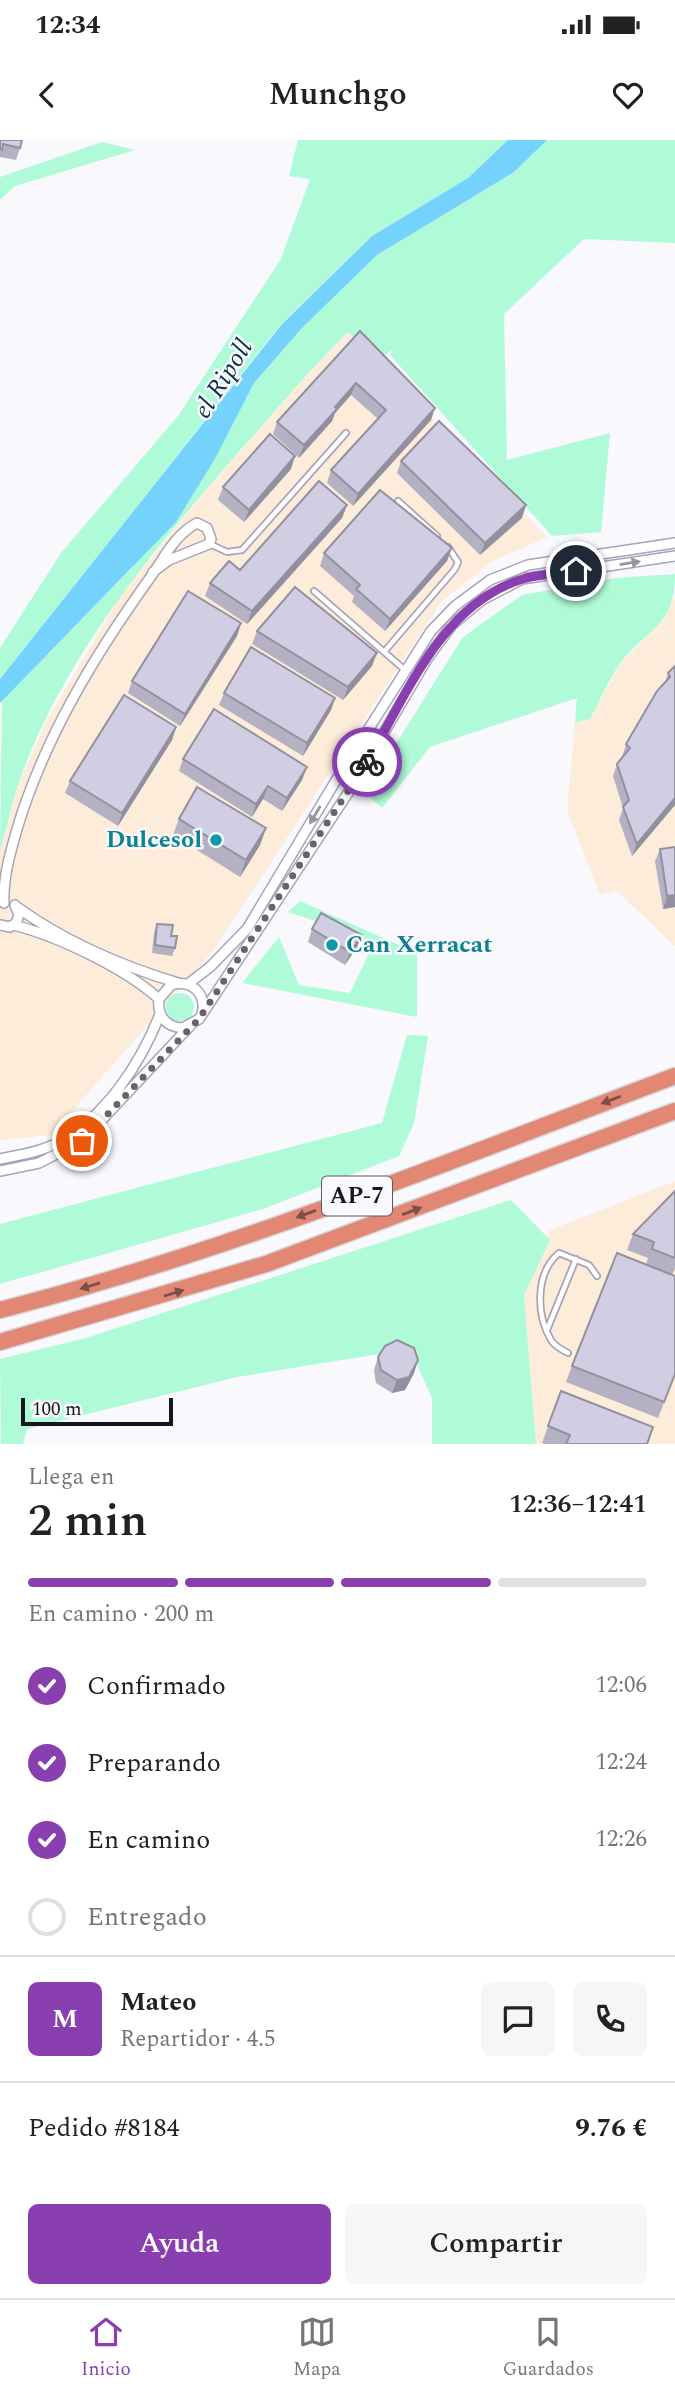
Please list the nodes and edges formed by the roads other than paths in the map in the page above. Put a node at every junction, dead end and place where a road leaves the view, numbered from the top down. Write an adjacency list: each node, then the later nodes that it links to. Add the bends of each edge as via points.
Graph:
1 (345, 433): 4 (lane, via 242,550 227,552)
2 (398, 501): 8 (lane, via 455,552 458,562)
3 (675, 543): 9 (street, via 528,565 490,580 439,621)
4 (209, 544): 6 (street, via 169,560); 6 (street, via 210,533 197,523 176,540)
5 (675, 556): 17 (street, one-way to 5, via 452,625 482,600 523,579)
6 (153, 572): 10 (street, via 115,625 58,726 24,807)
7 (314, 591): 8 (lane)
8 (384, 652): 9 (lane)
9 (406, 671): 14 (street, one-way to 14, via 247,929 210,967)
10 (2, 904): 11 (street)
11 (17, 907): 13 (street, via 19,915); 14 (street, via 38,922 142,972)
12 (0, 925): 13 (street)
13 (13, 925): 15 (street, via 36,930 126,974)
14 (183, 983): 15 (street, via 166,988); 17 (street, via 200,993)
15 (159, 999): 16 (street)
16 (160, 1014): 18 (street, via 169,1025); 21 (street, via 141,1057 86,1122 56,1144)
17 (202, 1014): 18 (street)
18 (190, 1026): 22 (street, via 82,1141 39,1163)
19 (675, 1076): 25 (highway, AP-7, one-way to 25, via 291,1220)
20 (675, 1111): 27 (highway, AP-7, one-way to 20, via 266,1264)
21 (0, 1159)
22 (0, 1171)
23 (576, 1259): 24 (lane, via 594,1269); 26 (lane); 26 (lane, via 559,1253 540,1290 539,1307)
24 (597, 1276)
25 (0, 1311)
26 (547, 1330): 28 (lane, via 551,1342)
27 (0, 1342)
28 (568, 1353)

